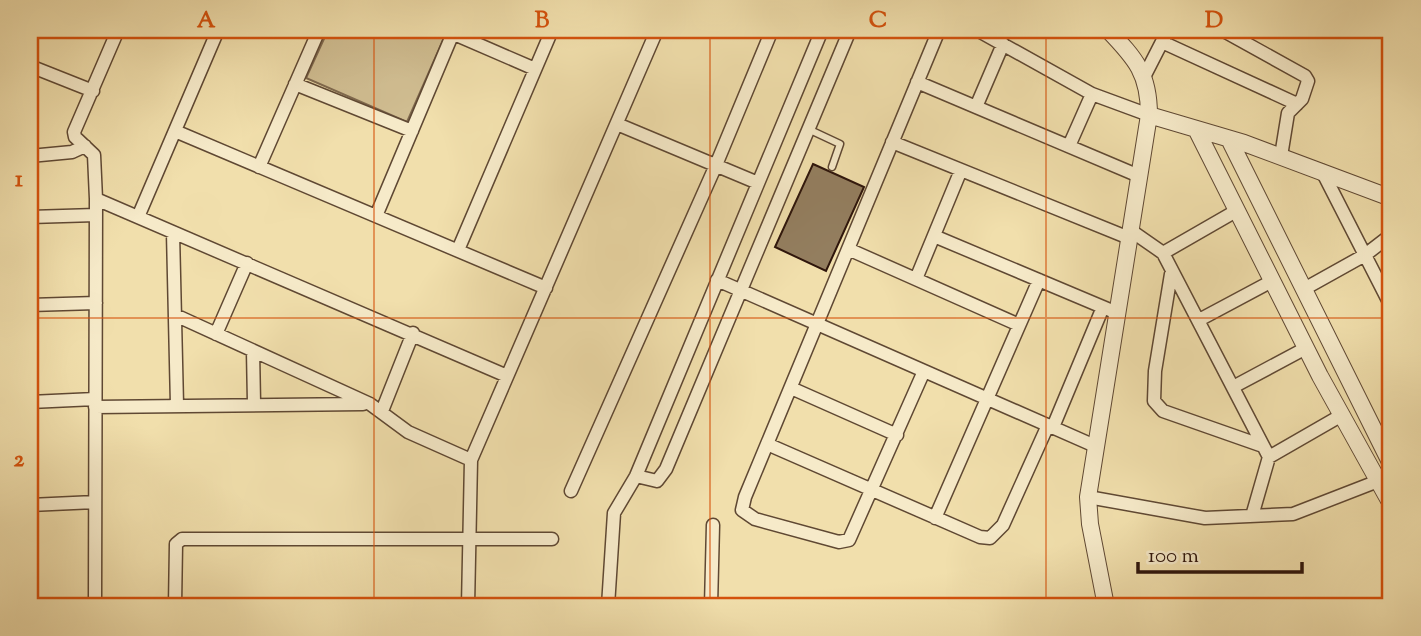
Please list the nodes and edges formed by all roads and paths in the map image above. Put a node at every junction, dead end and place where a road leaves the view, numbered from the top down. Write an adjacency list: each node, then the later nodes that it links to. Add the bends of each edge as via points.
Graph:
1 (118, 30): 23 (street)
2 (218, 30): 31 (street)
3 (319, 30): 22 (street)
4 (552, 30): 19 (street)
5 (657, 30): 28 (street)
6 (772, 30): 39 (street)
7 (822, 30): 16 (street)
8 (850, 30): 17 (street)
9 (939, 30): 21 (street)
10 (977, 30): 15 (street)
11 (1108, 30): 20 (street)
12 (1222, 30): 25 (street, via 1305,76 1308,86)
13 (449, 32): 19 (street); 32 (street)
14 (1165, 36): 20 (street); 25 (street)
15 (1003, 44): 24 (street); 26 (street)
16 (813, 52): 17 (street); 45 (street)
17 (836, 64): 29 (street)
18 (30, 66): 23 (street)
19 (535, 69): 58 (street)
20 (1145, 75): 27 (street)
21 (917, 82): 26 (street); 34 (street)
22 (295, 84): 32 (street); 40 (street)
23 (93, 91): 35 (street, via 74,132)
24 (1091, 94): 27 (street); 36 (street)
25 (1297, 104): 38 (street, via 1289,113)
26 (976, 107): 36 (street)
27 (1149, 116): 30 (street); 44 (street)
28 (617, 124): 39 (street); 67 (street)
29 (808, 129): 41 (lane, via 840,144); 69 (street)
30 (1196, 129): 33 (street); 48 (street)
31 (175, 131): 40 (street); 51 (street)
32 (412, 131): 50 (street)
33 (1229, 139): 38 (street); 68 (street)
34 (892, 142): 42 (street); 57 (street)
35 (85, 146): 37 (street, via 72,152); 47 (street, via 94,155)
36 (1069, 146): 44 (street)
37 (30, 156)
38 (1281, 156): 43 (street)
39 (716, 165): 45 (street); 105 (street)
40 (259, 167): 50 (street)
41 (832, 167)
42 (961, 170): 54 (street); 56 (street)
43 (1322, 171): 46 (street); 60 (street)
44 (1139, 176): 54 (street)
45 (758, 183): 64 (street)
46 (1391, 198)
47 (96, 199): 49 (street); 51 (street)
48 (1236, 211): 59 (street); 66 (street)
49 (96, 215): 52 (street); 71 (street)
50 (376, 216): 58 (street)
51 (138, 217): 53 (street)
52 (30, 218)
53 (173, 233): 61 (street); 75 (street)
54 (1130, 234): 59 (street); 74 (street)
55 (1391, 235): 60 (street)
56 (934, 236): 63 (street); 65 (street)
57 (848, 249): 63 (street); 77 (street)
58 (458, 250): 67 (street)
59 (1163, 253): 62 (street)
60 (1364, 255): 68 (street); 70 (street)
61 (247, 262): 79 (street); 80 (street)
62 (1171, 274): 76 (street); 98 (street, via 1154,401 1163,411)
63 (916, 279): 78 (street)
64 (718, 280): 69 (street); 103 (street)
65 (1039, 280): 74 (street); 78 (street)
66 (1272, 281): 76 (street); 81 (street)
67 (546, 288): 84 (street)
68 (1304, 289): 102 (street)
69 (741, 290): 77 (street); 103 (street, via 666,469 657,481)
70 (1387, 291): 73 (street)
71 (96, 303): 72 (street); 89 (street)
72 (30, 305)
73 (1391, 306)
74 (1110, 310): 95 (street); 99 (street)
75 (175, 316): 80 (street); 92 (street)
76 (1199, 320): 85 (street)
77 (817, 324): 83 (street); 86 (street)
78 (1019, 325): 87 (street)
79 (413, 333): 84 (street); 93 (street)
80 (216, 334): 82 (street)
81 (1306, 348): 85 (street); 94 (street)
82 (253, 351): 90 (street); 91 (street)
83 (924, 371): 87 (street); 96 (street)
84 (507, 376): 101 (street)
85 (1233, 387): 98 (street)
86 (791, 388): 96 (street); 97 (street)
87 (988, 399): 95 (street); 112 (street)
88 (30, 401): 89 (street)
89 (95, 403): 92 (street); 108 (street)
90 (254, 403): 91 (street); 92 (street)
91 (370, 404): 93 (street)
92 (177, 405)
93 (382, 411): 101 (street, via 408,432)
94 (1342, 415): 100 (street); 104 (street)
95 (1050, 426): 99 (street); 112 (street, via 996,535 980,537)
96 (897, 435): 106 (street)
97 (767, 444): 106 (street); 106 (street, via 742,504 748,516 845,543)
98 (1260, 445): 100 (street)
99 (1095, 446): 107 (street)
100 (1269, 457): 111 (street)
101 (471, 460): 115 (street)
102 (1391, 464)
103 (636, 476): 119 (street, via 614,513)
104 (1385, 479): 109 (street); 111 (street, via 1293,514)
105 (571, 491)
106 (873, 491): 112 (street)
107 (1088, 497): 111 (street, via 1182,516); 121 (street)
108 (95, 502): 110 (street); 116 (street)
109 (1391, 504)
110 (30, 505)
111 (1252, 516)
112 (936, 518)
113 (713, 524): 120 (street)
114 (552, 539): 115 (street)
115 (467, 540): 117 (street, via 182,539 176,544); 118 (street)
116 (95, 606)
117 (175, 606)
118 (468, 606)
119 (608, 606)
120 (711, 606)
121 (1106, 606)

